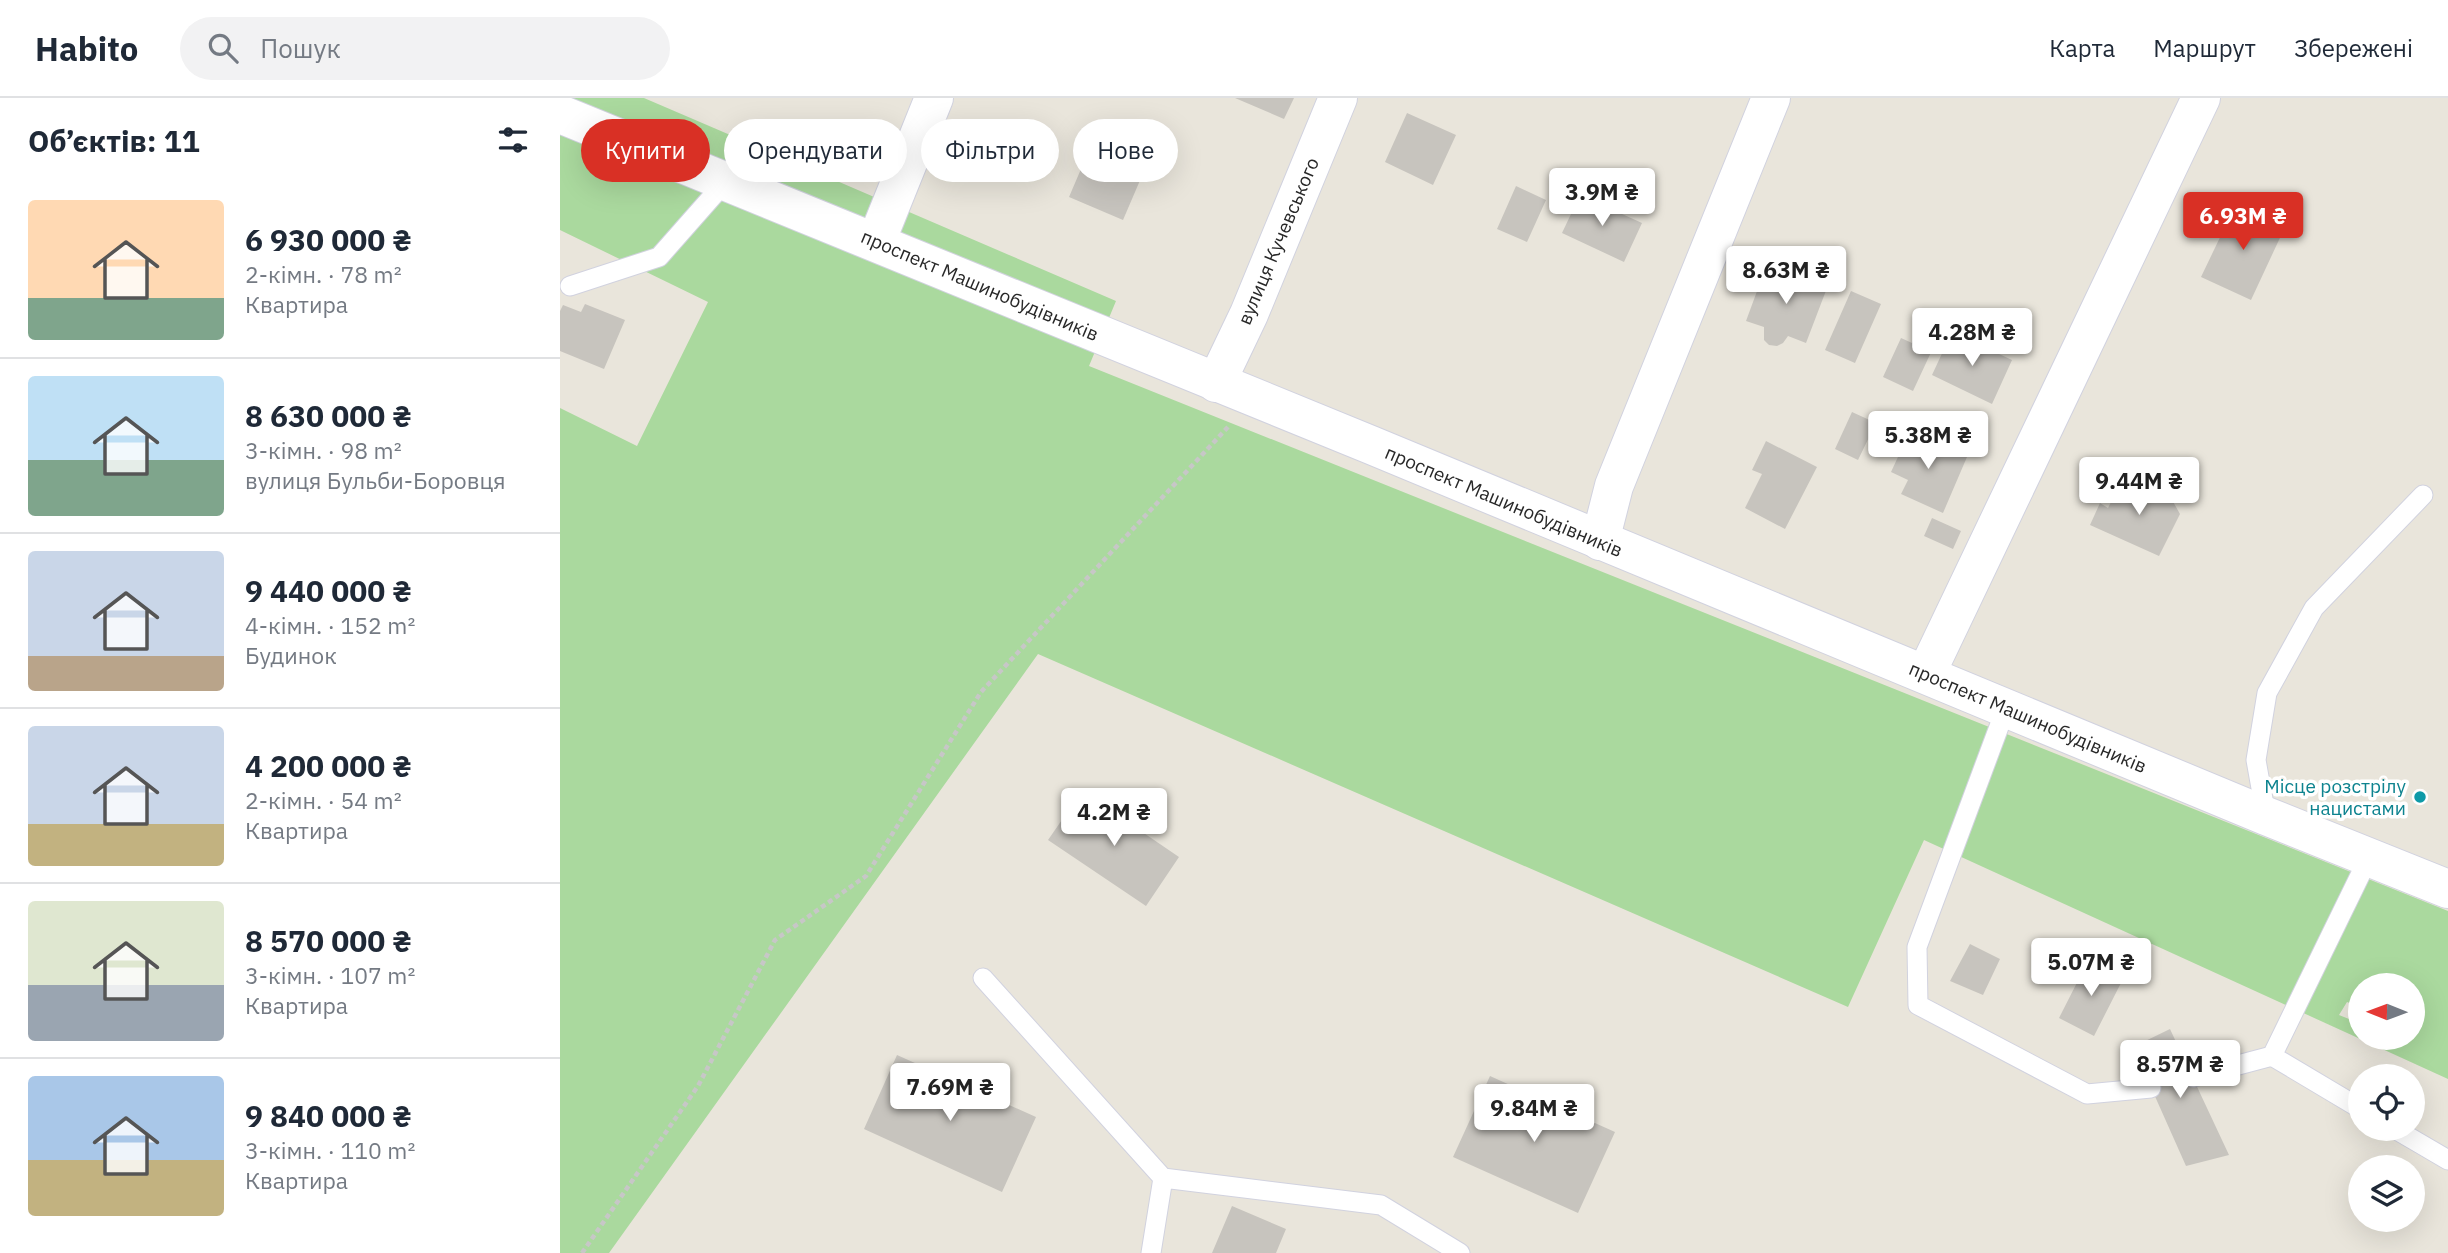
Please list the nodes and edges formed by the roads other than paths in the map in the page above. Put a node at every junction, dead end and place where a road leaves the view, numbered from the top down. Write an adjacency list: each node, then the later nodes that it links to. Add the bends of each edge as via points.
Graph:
1 (934, 98): 9 (street)
2 (1338, 98): 11 (street, вулиця Кучевського)
3 (1771, 98): 13 (street, via 1614,486)
4 (2202, 98): 14 (street)
5 (560, 114): 6 (street, проспект Машинобудівників)
6 (724, 180)
7 (725, 182): 10 (lane, via 659,257)
8 (728, 182): 9 (street, проспект Машинобудівників)
9 (876, 242): 11 (street, проспект Машинобудівників)
10 (570, 286)
11 (1216, 383): 13 (street, проспект Машинобудівників)
12 (2423, 495): 16 (lane, via 2314,608 2267,693 2256,760)
13 (1600, 541): 14 (street, проспект Машинобудівників)
14 (1926, 674): 15 (street, проспект Машинобудівників)
15 (2006, 708): 16 (street, проспект Машинобудівників); 22 (lane, via 1917,947 1918,1005 2087,1094)
16 (2266, 816): 17 (street, проспект Машинобудівників)
17 (2369, 858): 18 (street, проспект Машинобудівників); 20 (lane)
18 (2448, 889)
19 (983, 978): 26 (lane)
20 (2272, 1056): 21 (lane); 23 (lane)
21 (2193, 1077)
22 (2151, 1088)
23 (2348, 1101)
24 (2416, 1141): 25 (lane)
25 (2448, 1160)
26 (1163, 1178): 27 (lane); 28 (lane, via 1381,1205)
27 (1151, 1253)
28 (1460, 1253)

